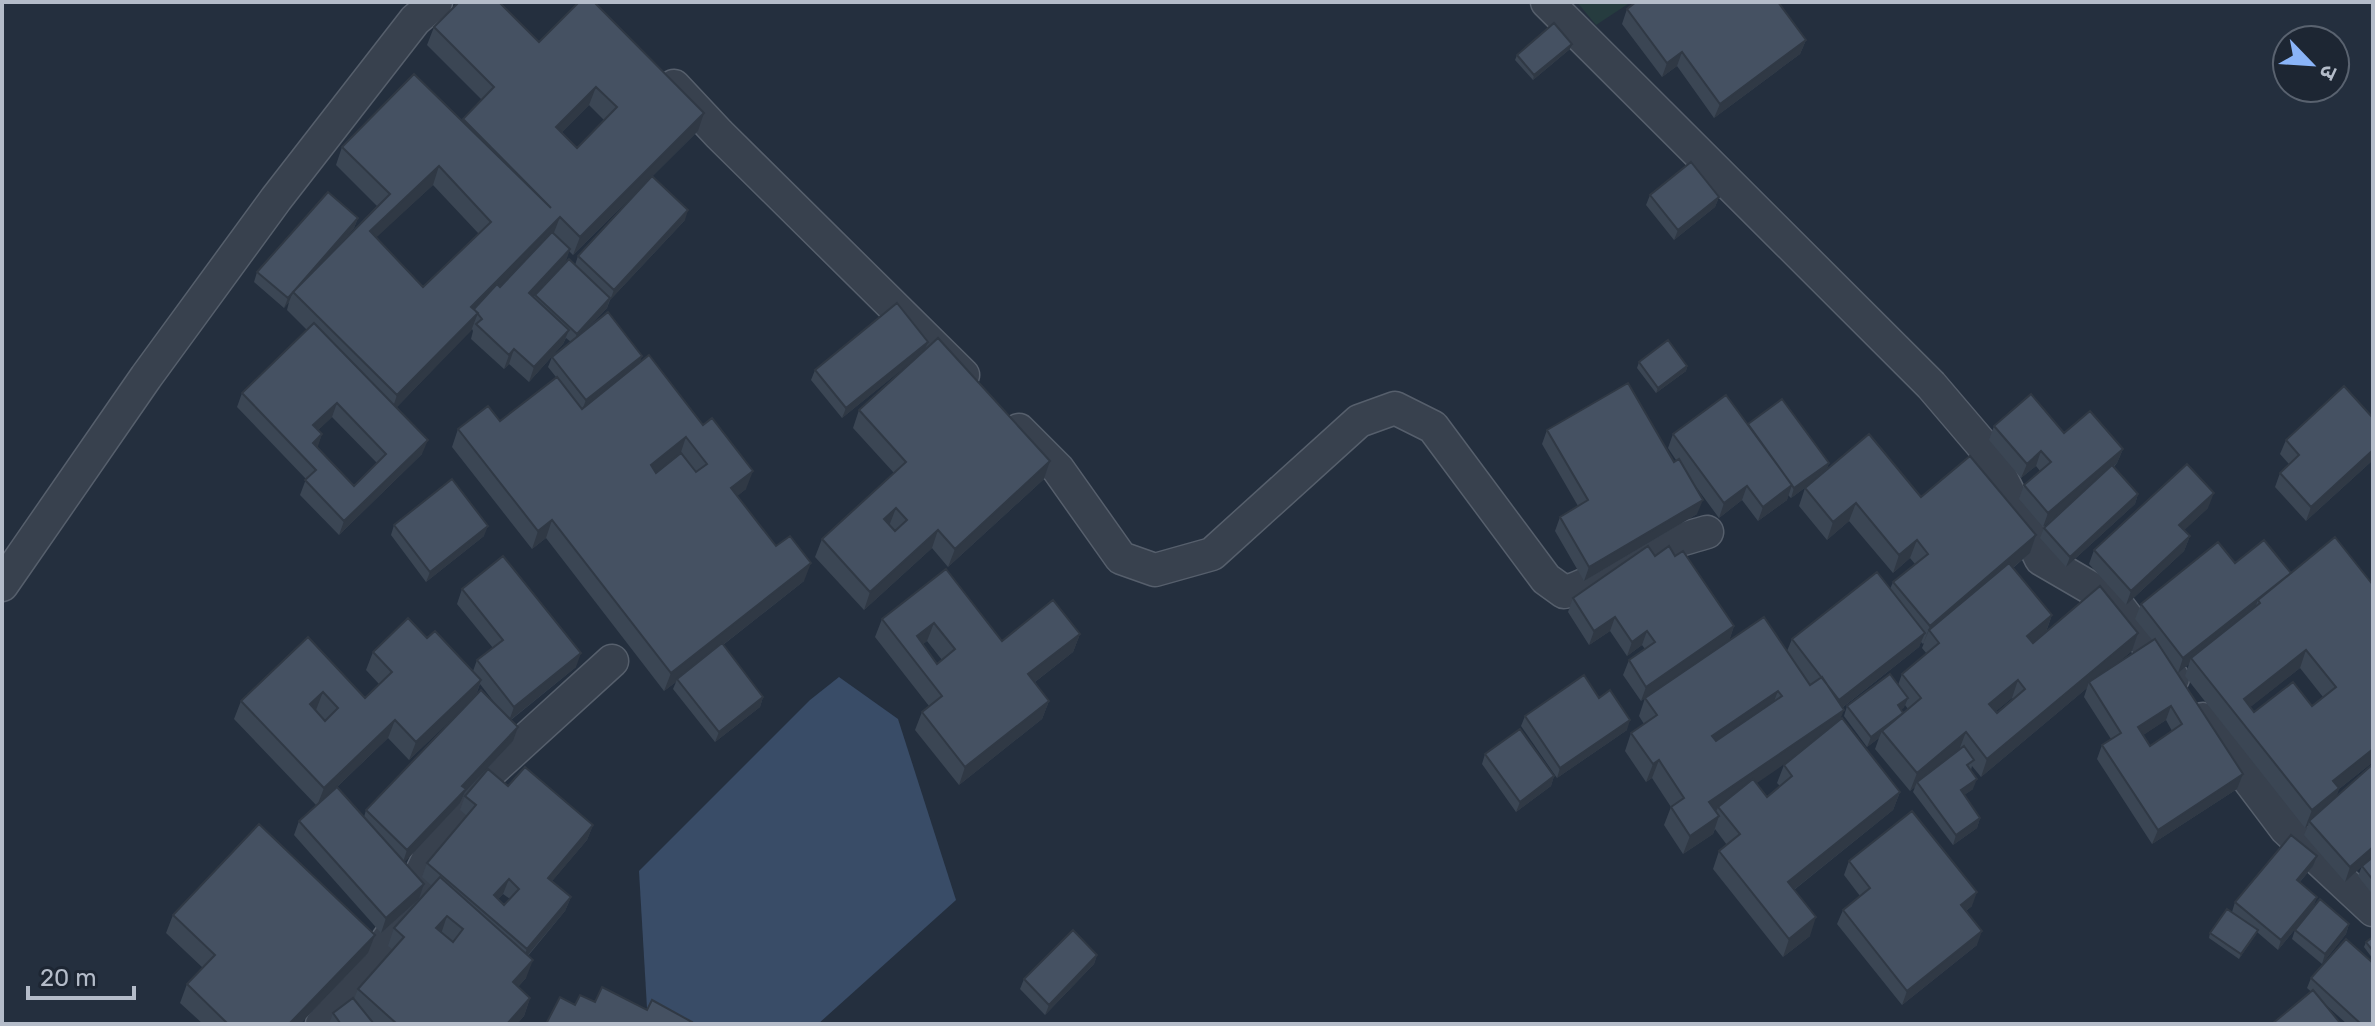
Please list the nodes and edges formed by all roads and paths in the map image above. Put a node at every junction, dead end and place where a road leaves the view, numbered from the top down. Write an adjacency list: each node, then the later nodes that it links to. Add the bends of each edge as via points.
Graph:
1 (436, 2): 7 (street, via 415,20 276,199)
2 (1547, 2): 11 (street, via 1931,385 1989,453 2041,559 2115,602 2286,829)
3 (657, 68): 4 (street)
4 (979, 391)
5 (1002, 413): 6 (street, via 1058,469 1121,558 1155,570 1212,554 1359,421 1395,408 1433,427 1546,579 1564,592 1659,546)
6 (1707, 532)
7 (2, 585)
8 (612, 661): 9 (street, via 478,783 438,838)
9 (418, 880): 10 (street); 12 (street, via 418,907)
10 (452, 909)
11 (2373, 910)
12 (322, 1024)

